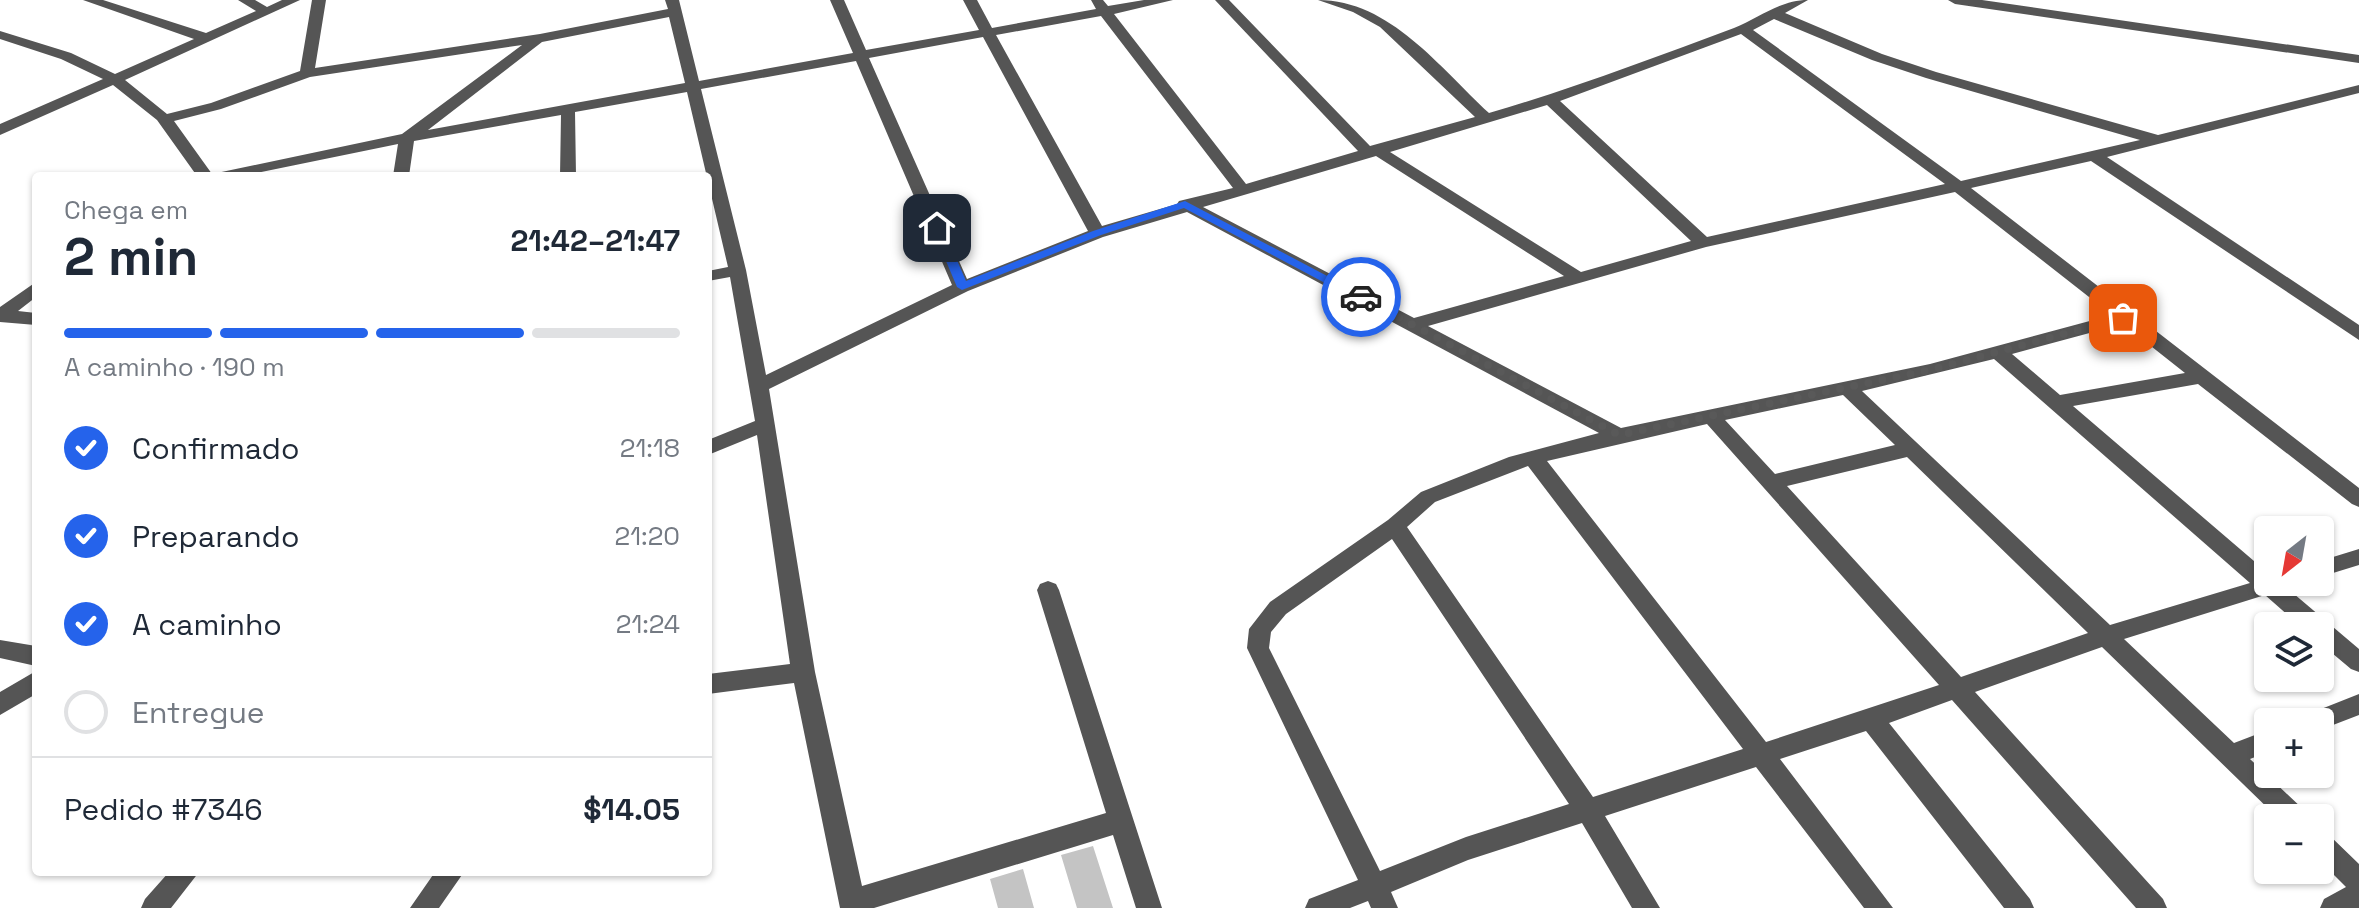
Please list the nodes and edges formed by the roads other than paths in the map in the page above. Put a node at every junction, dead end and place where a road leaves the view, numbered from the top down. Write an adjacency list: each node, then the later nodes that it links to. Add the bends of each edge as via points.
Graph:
1 (90, 0): 19 (street)
2 (245, 0): 14 (street)
3 (293, 0): 14 (street)
4 (319, 0): 23 (street)
5 (837, 0): 21 (street)
6 (970, 0): 17 (street)
7 (1166, 0): 12 (street)
8 (1222, 0): 34 (street)
9 (1325, 0): 29 (street, via 1385,24)
10 (1801, 0): 15 (street)
11 (1955, 0): 22 (street)
12 (1100, 5): 17 (street); 41 (street)
13 (673, 6): 20 (street); 25 (street)
14 (267, 12): 19 (street)
15 (1775, 14): 16 (street); 33 (street, via 1918,70)
16 (1743, 29): 27 (street); 40 (street)
17 (989, 32): 21 (street); 43 (street)
18 (0, 35): 24 (street, via 72,58)
19 (206, 38): 24 (street)
20 (540, 38): 23 (street); 32 (street)
21 (862, 53): 25 (street); 48 (street)
22 (2359, 59)
23 (307, 73): 30 (street)
24 (115, 79): 30 (street); 31 (street)
25 (692, 86): 28 (street); 45 (street)
26 (2359, 89): 33 (street)
27 (1550, 100): 29 (street); 44 (street)
28 (568, 111): 32 (street); 39 (street)
29 (1485, 118): 34 (street)
30 (164, 119): 36 (street)
31 (0, 130)
32 (407, 138): 37 (street); 38 (street)
33 (2158, 140): 35 (street)
34 (1370, 150): 41 (street); 47 (street)
35 (2094, 156): 40 (street); 54 (street)
36 (194, 172)
37 (239, 172)
38 (402, 172)
39 (568, 172)
40 (1955, 184): 44 (street); 51 (street)
41 (1241, 188): 42 (street)
42 (1185, 204): 43 (street); 53 (street)
43 (1097, 233): 48 (street)
44 (1703, 243): 47 (street)
45 (737, 270): 46 (street); 57 (street)
46 (712, 275)
47 (1575, 276): 53 (street)
48 (962, 287): 57 (street)
49 (32, 291): 50 (street)
50 (0, 316): 52 (street)
51 (2123, 318): 55 (street); 56 (street)
52 (32, 319)
53 (1414, 324): 62 (street)
54 (2359, 334)
55 (1997, 351): 58 (street); 59 (street)
56 (2199, 377): 59 (street); 67 (street)
57 (759, 386): 61 (street)
58 (1847, 387): 60 (street); 64 (street)
59 (2056, 402): 71 (street)
60 (1711, 416): 62 (street); 66 (street)
61 (765, 424): 63 (street); 81 (street)
62 (1619, 435): 65 (street)
63 (712, 446)
64 (1914, 448): 66 (street); 76 (street)
65 (1533, 458): 68 (street, via 1428,497); 90 (street)
66 (1770, 483): 84 (street)
67 (2359, 499)
68 (1395, 526): 93 (street); 100 (street, via 1278,608 1260,629 1258,648)
69 (2359, 557): 70 (street)
70 (2334, 565)
71 (2254, 567)
72 (1048, 590): 94 (street)
73 (2254, 590): 76 (street)
74 (2286, 596): 75 (street)
75 (2302, 612)
76 (2108, 635): 84 (street); 91 (street)
77 (2334, 641): 80 (street)
78 (0, 649): 79 (street)
79 (32, 655)
80 (2359, 662)
81 (803, 672): 82 (street); 101 (street)
82 (712, 683)
83 (32, 684): 86 (street)
84 (1955, 689): 88 (street); 109 (street)
85 (2359, 704): 87 (street)
86 (0, 705)
87 (2334, 714)
88 (1871, 719): 90 (street); 108 (street)
89 (2254, 746): 91 (street)
90 (1761, 753): 93 (street); 107 (street)
91 (2232, 755): 92 (street)
92 (2281, 804)
93 (1588, 811): 100 (street, via 1466,849); 106 (street)
94 (1119, 821): 101 (street); 104 (street)
95 (2334, 857): 98 (street)
96 (182, 876): 102 (street)
97 (448, 876): 103 (street)
98 (2359, 882)
99 (2359, 894): 110 (street)
100 (1380, 897): 105 (street)
101 (852, 905)
102 (154, 908)
103 (423, 908)
104 (1149, 908)
105 (1318, 908)
106 (1647, 908)
107 (1880, 908)
108 (2021, 908)
109 (2154, 908)
110 (2333, 908)

